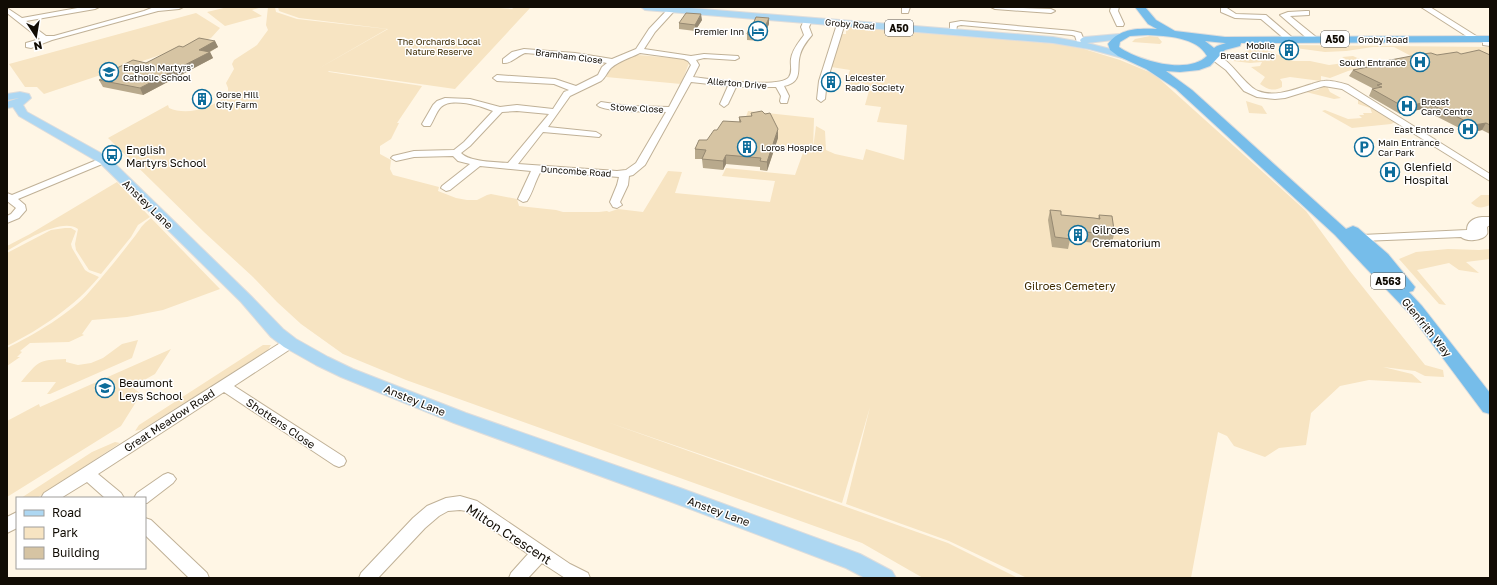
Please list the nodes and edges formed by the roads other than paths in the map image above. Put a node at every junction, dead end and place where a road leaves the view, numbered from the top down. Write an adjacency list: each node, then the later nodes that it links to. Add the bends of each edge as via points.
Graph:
1 (94, 7): 16 (street)
2 (179, 7): 9 (street)
3 (645, 7): 10 (main road, Groby Road / A50)
4 (690, 7): 21 (main road, Groby Road / A50, via 1080,40 1102,40)
5 (1115, 7): 19 (street, via 1114,11)
6 (1136, 7): 21 (highway, via 1137,23)
7 (1140, 7): 20 (highway, via 1152,22)
8 (1425, 7): 25 (street)
9 (157, 8): 22 (street)
10 (671, 8): 17 (main road, Groby Road / A50); 27 (street)
11 (995, 9): 14 (street)
12 (7, 10): 16 (street)
13 (1224, 10): 23 (street, via 1236,16 1263,17)
14 (1051, 11)
15 (1306, 13): 24 (street, via 1284,15)
16 (20, 20): 22 (street, via 44,38)
17 (808, 20): 18 (main road, Groby Road / A50); 38 (street, Allerton Drive, via 808,35 794,60 797,69 791,81)
18 (842, 23): 28 (main road, Groby Road / A50, via 1053,40 1090,46); 41 (street, via 823,81)
19 (1120, 24)
20 (1179, 35): 21 (highway, A50, via 1148,32); 23 (highway, Groby Road / A50, via 1224,40); 31 (highway, A50, via 1204,45)
21 (1122, 36): 28 (highway, A50, via 1113,44 1114,48)
22 (54, 38): 26 (street, via 29,45)
23 (1290, 39): 24 (highway, Groby Road / A50)
24 (1313, 39): 25 (highway, Groby Road / A50)
25 (1487, 42): 31 (highway, Groby Road / A50, via 1251,43 1225,47 1216,51)
26 (31, 46)
27 (639, 51): 30 (street); 33 (street)
28 (1126, 56): 34 (highway, A50)
29 (735, 58): 30 (street, via 704,56)
30 (691, 59): 36 (street, Duncombe Road, via 695,65)
31 (1208, 60): 34 (highway, A50, via 1176,68); 40 (highway, via 1189,72 1186,78); 59 (street, via 1229,68 1247,89 1262,95 1285,95 1324,83 1348,88)
32 (506, 61): 33 (street, Bramham Close, via 525,48)
33 (613, 62): 39 (street, via 602,76)
34 (1142, 62): 40 (highway, Glenfrith Way / A563, via 1164,73)
35 (498, 78): 39 (street, via 556,82)
36 (688, 79): 37 (street, Allerton Drive); 47 (street, Duncombe Road)
37 (734, 83): 38 (street, Allerton Drive); 44 (street)
38 (779, 85): 43 (street, via 785,96)
39 (576, 89): 48 (street, via 567,94)
40 (1190, 94): 66 (highway, Glenfrith Way / A563, via 1272,170)
41 (821, 99)
42 (9, 100): 54 (main road, Anstey Lane, via 23,114)
43 (784, 101)
44 (724, 104)
45 (601, 105): 47 (street, Stowe Close, via 618,109)
46 (499, 110): 48 (street, via 517,108); 49 (street, via 484,104 446,100 438,104); 52 (street)
47 (672, 110): 58 (street, Duncombe Road, via 640,165)
48 (555, 112): 50 (street)
49 (427, 124)
50 (540, 129): 51 (street); 56 (street)
51 (596, 135)
52 (456, 152): 53 (street, via 414,154); 55 (street, Duncombe Road, via 462,159)
53 (396, 158)
54 (104, 160): 61 (street); 67 (main road, Anstey Lane)
55 (478, 163): 56 (street, Duncombe Road); 60 (street)
56 (511, 166): 57 (street, Duncombe Road)
57 (537, 169): 58 (street, Duncombe Road); 62 (street)
58 (624, 174): 63 (street, via 624,184 615,199)
59 (1490, 178)
60 (446, 188)
61 (9, 197): 64 (street, via 21,210)
62 (523, 198)
63 (617, 205)
64 (7, 220)
65 (1489, 220): 66 (street, via 1482,226 1482,233 1475,236)
66 (1361, 241): 69 (highway, Glenfrith Way / A563, via 1391,267 1426,313); 70 (highway, Glenfrith Way / A563)
67 (290, 343): 68 (street, Great Meadow Road); 85 (main road, Anstey Lane, via 347,373 460,418 853,561)
68 (223, 385): 71 (street, Shottens Close); 72 (street, Great Meadow Road)
69 (1490, 388)
70 (1490, 407)
71 (339, 461)
72 (87, 473): 74 (street, Great Meadow Road); 75 (street)
73 (168, 479): 76 (street)
74 (51, 497)
75 (115, 497)
76 (143, 497)
77 (16, 520): 78 (street)
78 (7, 526)
79 (146, 526): 81 (street)
80 (540, 553): 82 (street, Milton Crescent, via 471,506 460,503 446,505 419,522); 83 (street); 84 (street, Milton Crescent)
81 (201, 578)
82 (367, 578)
83 (517, 578)
84 (582, 578)
85 (885, 578)

